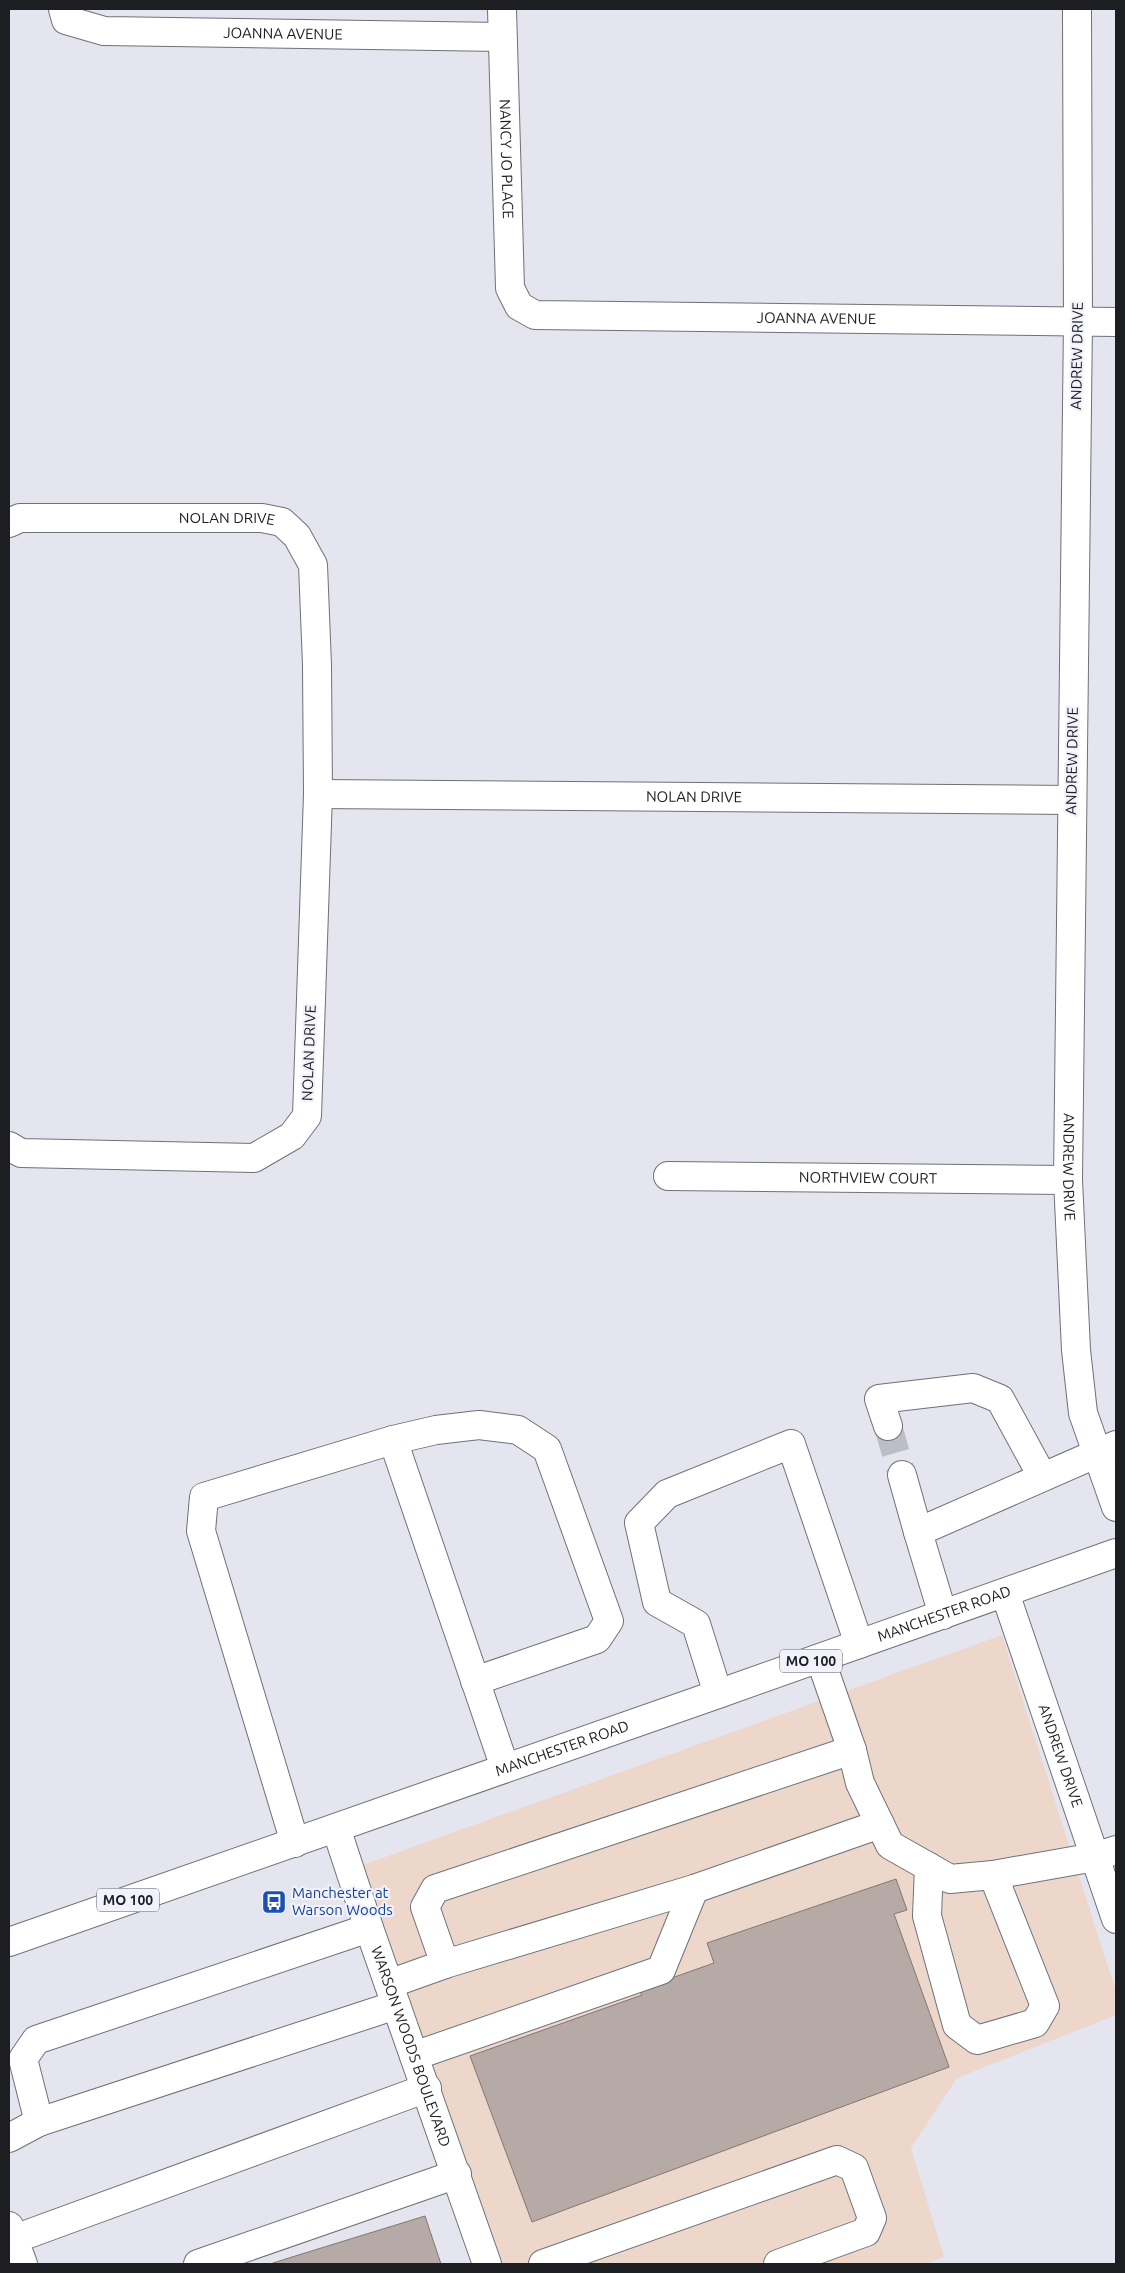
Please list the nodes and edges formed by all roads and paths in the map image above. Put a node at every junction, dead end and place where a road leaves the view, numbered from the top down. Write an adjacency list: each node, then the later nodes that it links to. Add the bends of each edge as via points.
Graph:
1 (502, 9): 4 (street, NANCY JO PLACE)
2 (1077, 9): 6 (street, ANDREW DRIVE)
3 (64, 14): 4 (street, JOANNA AVENUE, via 104,31)
4 (502, 37): 5 (street, NANCY JO PLACE, via 508,263 510,288)
5 (519, 306): 6 (street, JOANNA AVENUE, via 535,315)
6 (1078, 321): 7 (street, JOANNA AVENUE); 10 (street, ANDREW DRIVE)
7 (1116, 322)
8 (9, 523): 9 (street, NOLAN DRIVE, via 20,518 262,518 282,522 297,536 312,565)
9 (318, 794): 10 (street, NOLAN DRIVE); 11 (street, NOLAN DRIVE, via 307,1116 292,1136 254,1158 21,1153)
10 (1072, 800): 13 (street, ANDREW DRIVE)
11 (9, 1146)
12 (668, 1176): 13 (street, NORTHVIEW COURT)
13 (1068, 1180): 16 (street, ANDREW DRIVE, via 1076,1350 1084,1414)
14 (888, 1426): 18 (street, via 879,1399 974,1388 1000,1398)
15 (393, 1440): 26 (street); 26 (street, via 479,1425 518,1430 547,1448 609,1622 598,1639); 32 (street, via 204,1497 201,1531)
16 (1106, 1449): 18 (street); 19 (street, ANDREW DRIVE)
17 (902, 1475): 20 (street)
18 (1042, 1476): 20 (street)
19 (1116, 1507)
20 (918, 1532): 23 (street)
21 (1116, 1553): 22 (street, MANCHESTER ROAD / MO 100)
22 (1006, 1593): 23 (street, MANCHESTER ROAD / MO 100); 33 (street, ANDREW DRIVE)
23 (943, 1614): 24 (street, MANCHESTER ROAD / MO 100)
24 (859, 1644): 25 (street, MANCHESTER ROAD / MO 100); 27 (street, via 791,1444 667,1494 639,1523 656,1602 696,1624)
25 (820, 1658): 27 (street, MANCHESTER ROAD / MO 100); 28 (street)
26 (475, 1681): 29 (street)
27 (718, 1694): 29 (street, MANCHESTER ROAD / MO 100)
28 (852, 1750): 30 (street, via 860,1784); 40 (street, via 435,1889 425,1907)
29 (505, 1768): 31 (street, MANCHESTER ROAD / MO 100)
30 (880, 1824): 34 (street, via 890,1845); 36 (street)
31 (336, 1828): 32 (street, MANCHESTER ROAD / MO 100); 38 (street, WARSON WOODS BOULEVARD)
32 (295, 1843): 39 (street, MANCHESTER ROAD / MO 100)
33 (1106, 1853): 35 (street); 37 (street, ANDREW DRIVE)
34 (929, 1867): 35 (street, via 950,1879); 35 (street, via 927,1916 957,2025 977,2040 1035,2023 1045,2006)
35 (993, 1875)
36 (694, 1889): 40 (street); 42 (street, via 661,1970)
37 (1116, 1919)
38 (369, 1928): 41 (street, WARSON WOODS BOULEVARD); 44 (street, via 36,2040 23,2059)
39 (9, 1942)
40 (445, 1964): 41 (street)
41 (392, 1994): 42 (street, WARSON WOODS BOULEVARD); 44 (street)
42 (414, 2056): 43 (street, WARSON WOODS BOULEVARD)
43 (427, 2088): 46 (street, WARSON WOODS BOULEVARD); 47 (street)
44 (39, 2122): 45 (street)
45 (9, 2138)
46 (457, 2174): 49 (street); 50 (street, WARSON WOODS BOULEVARD)
47 (10, 2235): 48 (street)
48 (23, 2264)
49 (198, 2264)
50 (487, 2264)
51 (543, 2264): 52 (street, via 837,2160 854,2168 872,2218 866,2232)
52 (778, 2264)

